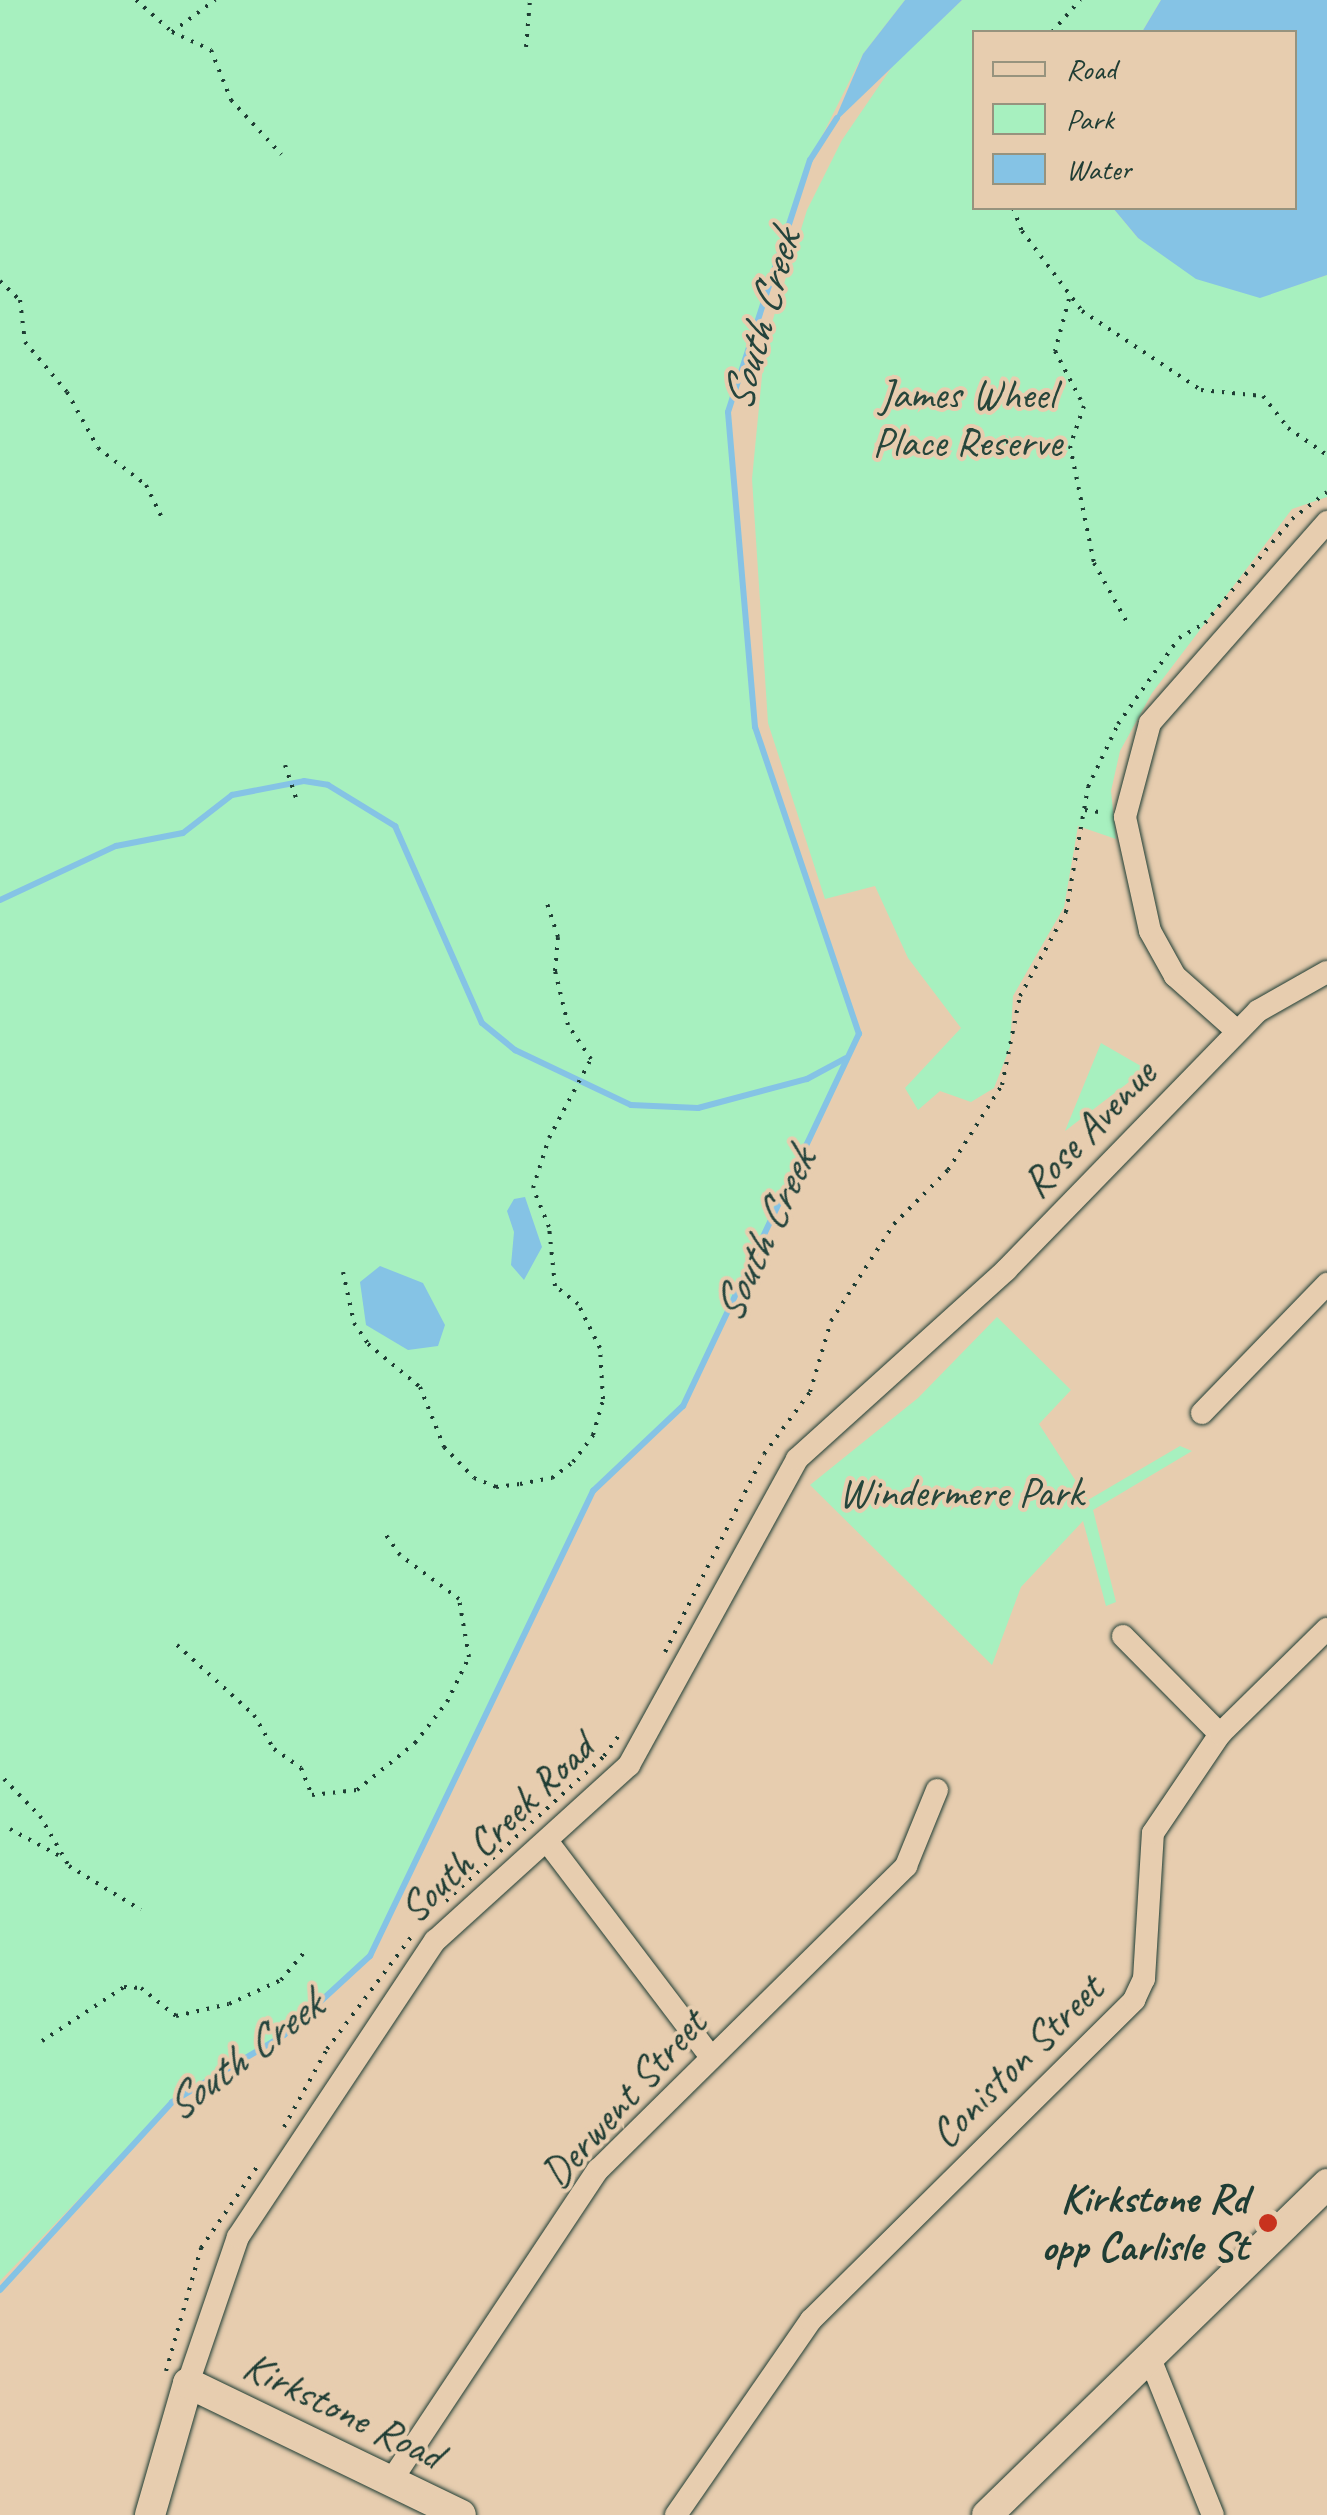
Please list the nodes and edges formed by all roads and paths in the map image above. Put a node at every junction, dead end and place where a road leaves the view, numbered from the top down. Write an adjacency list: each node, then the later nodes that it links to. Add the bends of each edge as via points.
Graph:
1 (136, 0): 6 (path)
2 (215, 0): 6 (path)
3 (530, 0): 7 (path)
4 (1080, 0): 5 (path)
5 (1054, 30)
6 (172, 32): 8 (path, via 211,50 231,100)
7 (526, 48)
8 (282, 154)
9 (1014, 210): 11 (path)
10 (0, 280): 14 (path, via 20,300 25,342 67,392 98,448 146,486)
11 (1069, 300): 12 (path, via 1201,390 1263,396 1288,428); 16 (path, via 1055,351 1084,406 1070,446 1094,563)
12 (1327, 455)
13 (1327, 492): 30 (path, via 1292,518 1205,624 1179,638 1101,754 1088,787 1074,887 1020,996 1002,1085 948,1170 894,1224 831,1320 810,1392 764,1454)
14 (164, 522)
15 (1327, 522): 21 (street, via 1150,723 1125,817 1150,930 1175,976)
16 (1128, 624)
17 (285, 765): 18 (path)
18 (298, 804)
19 (546, 900): 22 (path, via 558,936 555,971 568,1026 590,1059 533,1188 549,1227 555,1286 587,1316 600,1348 603,1400 593,1435 574,1462 552,1478 520,1484 496,1487 474,1478 444,1447 420,1388 354,1324)
20 (1327, 972): 21 (street, Rose Avenue, via 1258,1011)
21 (1237, 1031): 24 (street, Rose Avenue, via 1006,1270)
22 (343, 1272)
23 (1327, 1284): 25 (street)
24 (915, 1350): 36 (street, South Creek Road, via 798,1459 730,1572 642,1746)
25 (1202, 1413)
26 (386, 1535): 29 (path, via 400,1555 459,1599 468,1657 416,1743 357,1790 312,1795 301,1768 274,1750 254,1715)
27 (1327, 1629): 32 (street, Coniston Street)
28 (1124, 1636): 32 (street)
29 (176, 1645)
30 (660, 1664)
31 (629, 1722): 39 (path, via 604,1756)
32 (1220, 1734): 52 (street, Coniston Street, via 1153,1832 1144,1979 1134,2000 811,2320)
33 (4, 1779): 37 (path, via 40,1816)
34 (936, 1790): 43 (street, Derwent Street, via 906,1866)
35 (10, 1829): 37 (path)
36 (547, 1841): 43 (street); 48 (street, South Creek Road, via 422,1959 238,2237)
37 (60, 1856): 38 (path)
38 (141, 1910)
39 (435, 1912)
40 (423, 1924): 44 (path, via 327,2049)
41 (306, 1950): 42 (path, via 281,1980 216,2008 176,2016 141,1988 124,1987)
42 (42, 2041)
43 (710, 2056): 49 (street, Derwent Street, via 598,2170)
44 (276, 2140)
45 (269, 2152): 48 (path, via 201,2248)
46 (1327, 2185): 47 (street)
47 (1149, 2356): 53 (street); 54 (street)
48 (175, 2385): 49 (street, Kirkstone Road); 50 (street, South Creek Road)
49 (391, 2481): 51 (street, Kirkstone Road)
50 (150, 2515)
51 (461, 2515)
52 (676, 2515)
53 (988, 2515)
54 (1213, 2515)

